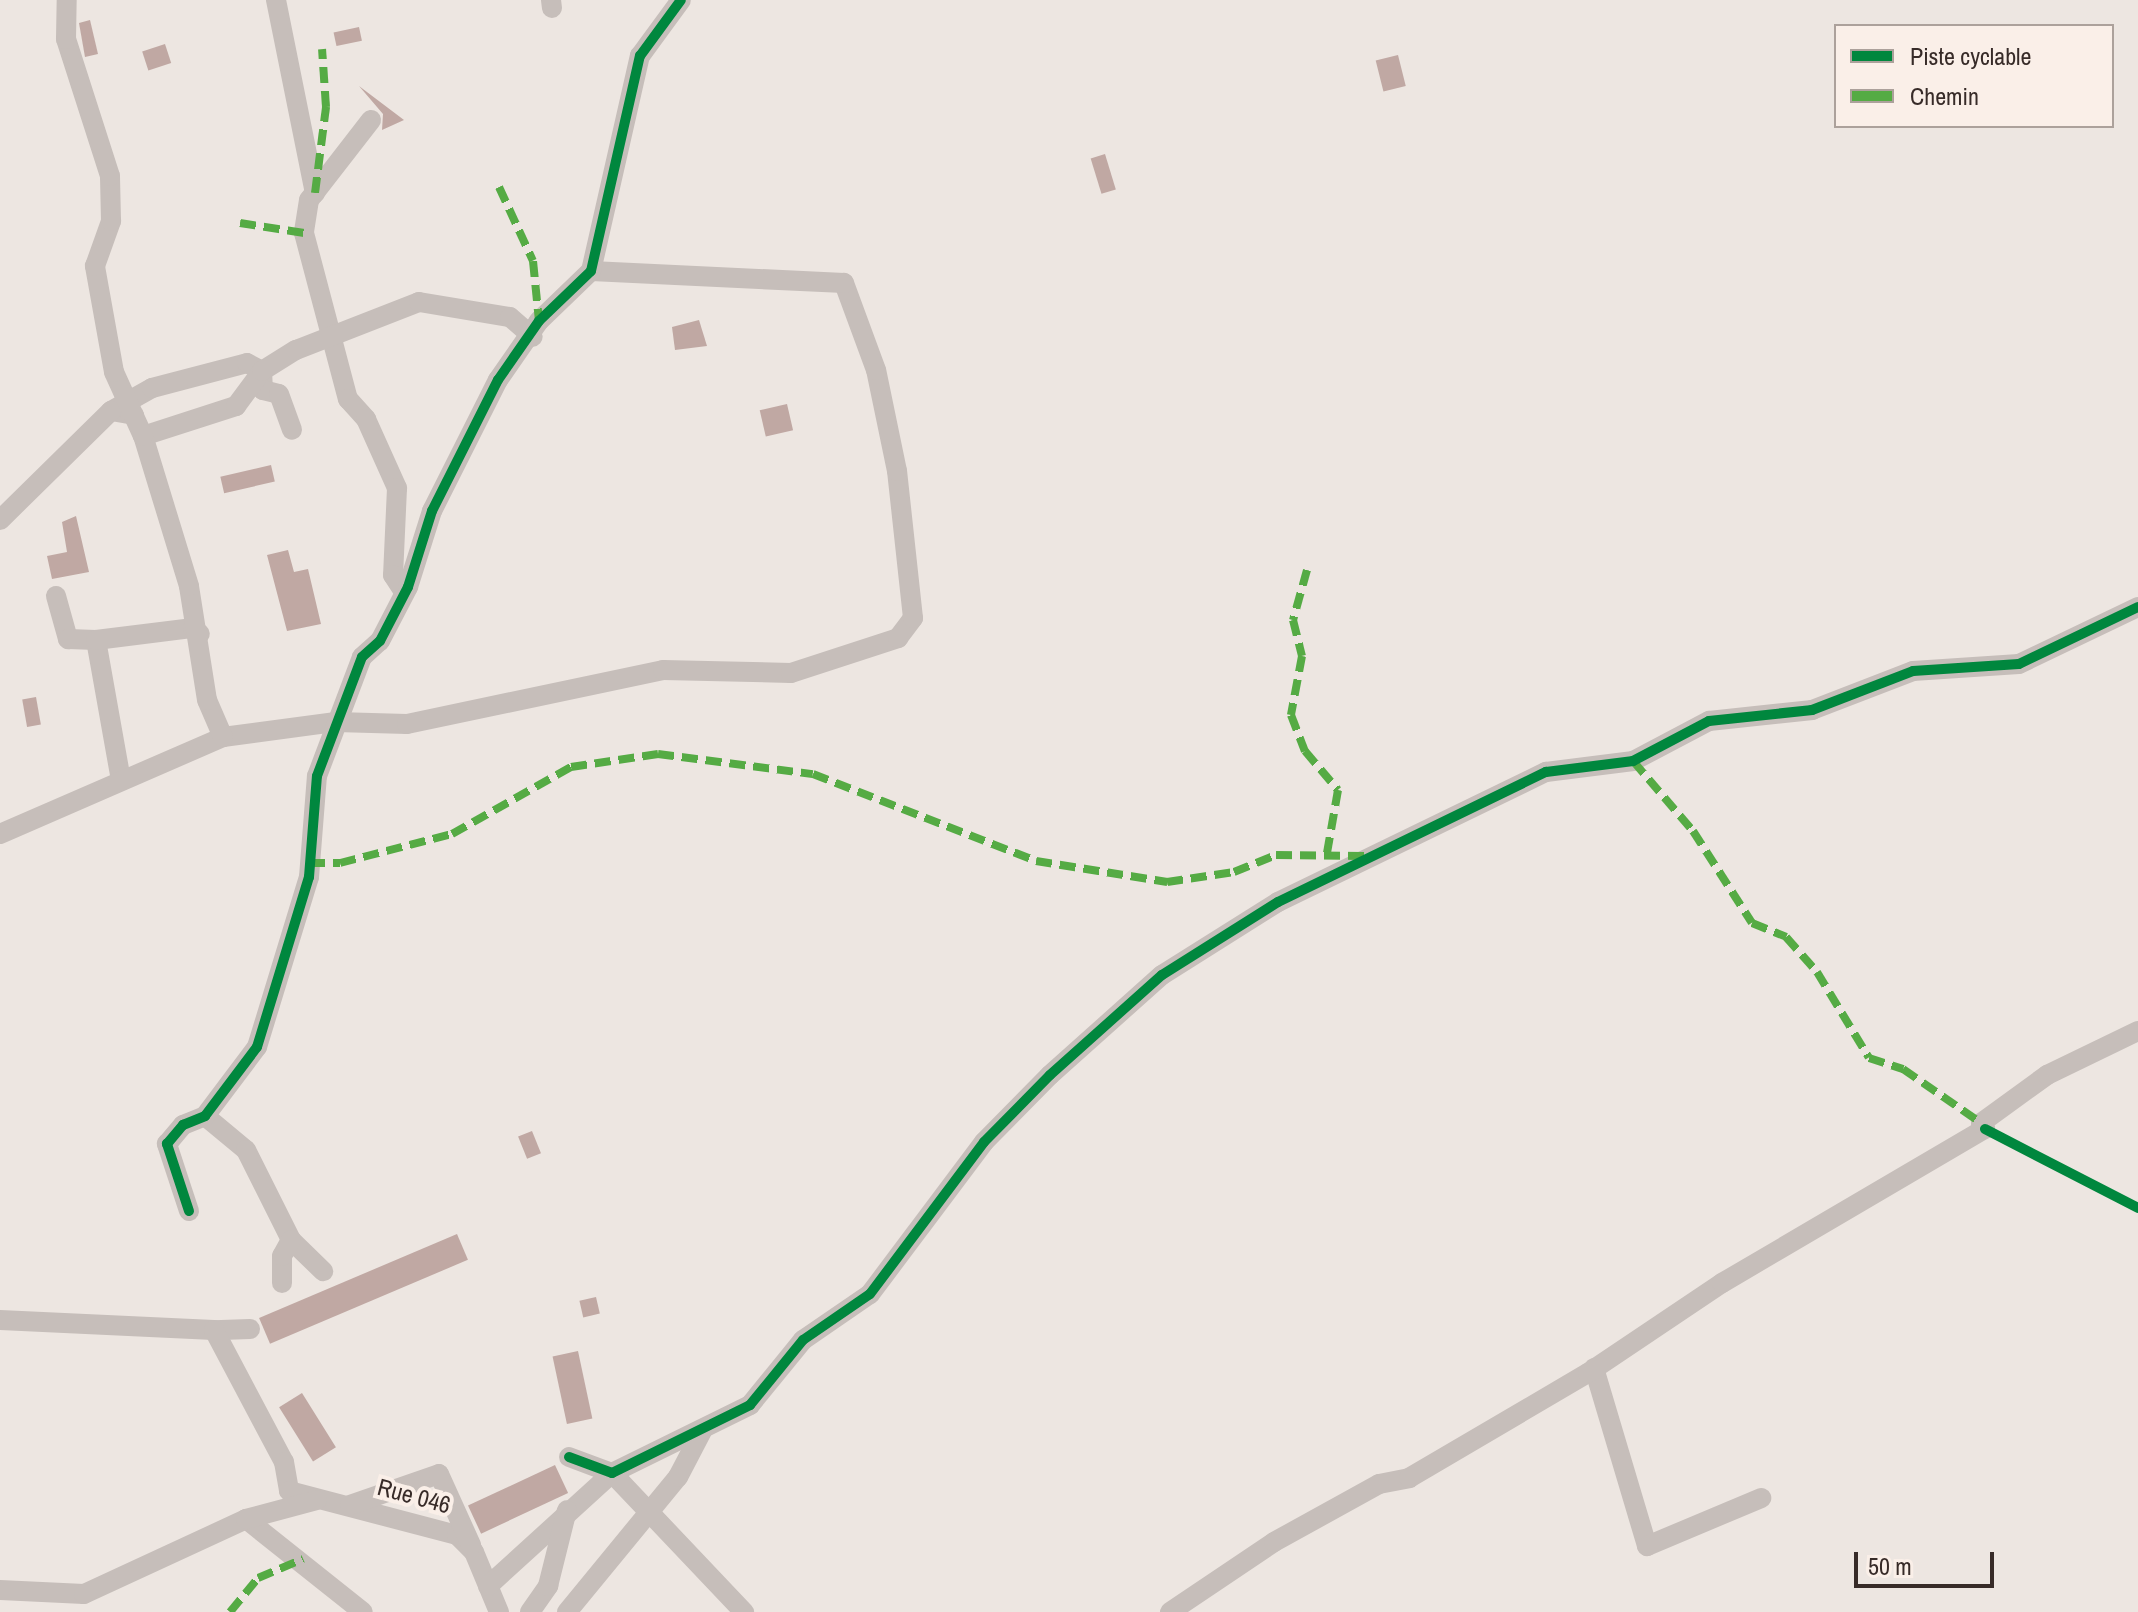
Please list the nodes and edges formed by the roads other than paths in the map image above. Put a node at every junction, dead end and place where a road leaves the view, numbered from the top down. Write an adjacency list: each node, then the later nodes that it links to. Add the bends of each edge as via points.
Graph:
1 (67, 0): 10 (street, via 66,39 110,176 111,221 95,266)
2 (276, 0): 5 (street)
3 (681, 0): 6 (street, via 640,56)
4 (371, 120): 5 (street)
5 (315, 193): 8 (street, via 304,233 320,313)
6 (591, 271): 7 (street); 19 (street, via 844,283 876,370 897,471 913,618 898,638 791,673 663,670 407,724)
7 (533, 337): 8 (street, via 510,317 419,302); 14 (street, via 498,380 432,511)
8 (319, 344): 9 (street); 14 (street, via 348,399 366,419 397,488 393,575)
9 (262, 371): 10 (street, via 230,363); 11 (street, via 263,390 279,394); 12 (street, via 236,406)
10 (124, 408): 12 (street); 13 (street)
11 (292, 430)
12 (143, 436): 17 (street)
13 (0, 520)
14 (404, 592): 19 (street, via 380,641 362,657)
15 (56, 596): 18 (street, via 68,639)
16 (2138, 607): 33 (street, via 2019,664 1979,673 1913,671 1812,710 1709,721 1633,761 1546,772 1225,931 1162,975 1004,1120 870,1294 803,1340 750,1405)
17 (200, 634): 18 (street, via 193,628); 20 (street, via 207,700)
18 (96, 640): 21 (street)
19 (336, 722): 20 (street); 24 (street, via 317,776 309,877 276,994 257,1047)
20 (223, 737): 21 (street)
21 (121, 781): 22 (street)
22 (0, 834)
23 (2138, 1031): 32 (street, via 2047,1075 1981,1123 1985,1129 1722,1283)
24 (205, 1116): 25 (street, via 183,1125 167,1144); 26 (street, via 246,1150)
25 (189, 1211)
26 (291, 1240): 27 (street); 28 (street, via 282,1256)
27 (323, 1271)
28 (282, 1283)
29 (0, 1320): 30 (street)
30 (214, 1330): 31 (street); 37 (street, via 284,1462 289,1491)
31 (246, 1335)
32 (1594, 1368): 36 (street, via 1647,1546); 50 (street, via 1409,1478 1379,1484 1274,1542)
33 (702, 1431): 35 (street); 40 (street, via 678,1477)
34 (569, 1457): 35 (street)
35 (612, 1473): 39 (street); 40 (street)
36 (1761, 1498)
37 (317, 1500): 38 (street, Rue 046); 41 (street)
38 (350, 1505): 42 (street, Rue 046, via 457,1535); 42 (street, via 439,1474)
39 (567, 1510): 43 (street); 47 (street, via 548,1586)
40 (646, 1510): 48 (street); 49 (street)
41 (246, 1519): 44 (street, via 84,1594); 46 (street)
42 (474, 1552): 43 (street)
43 (488, 1586): 45 (street)
44 (0, 1590)
45 (499, 1611)
46 (363, 1612)
47 (530, 1612)
48 (567, 1612)
49 (744, 1612)
50 (1170, 1612)

